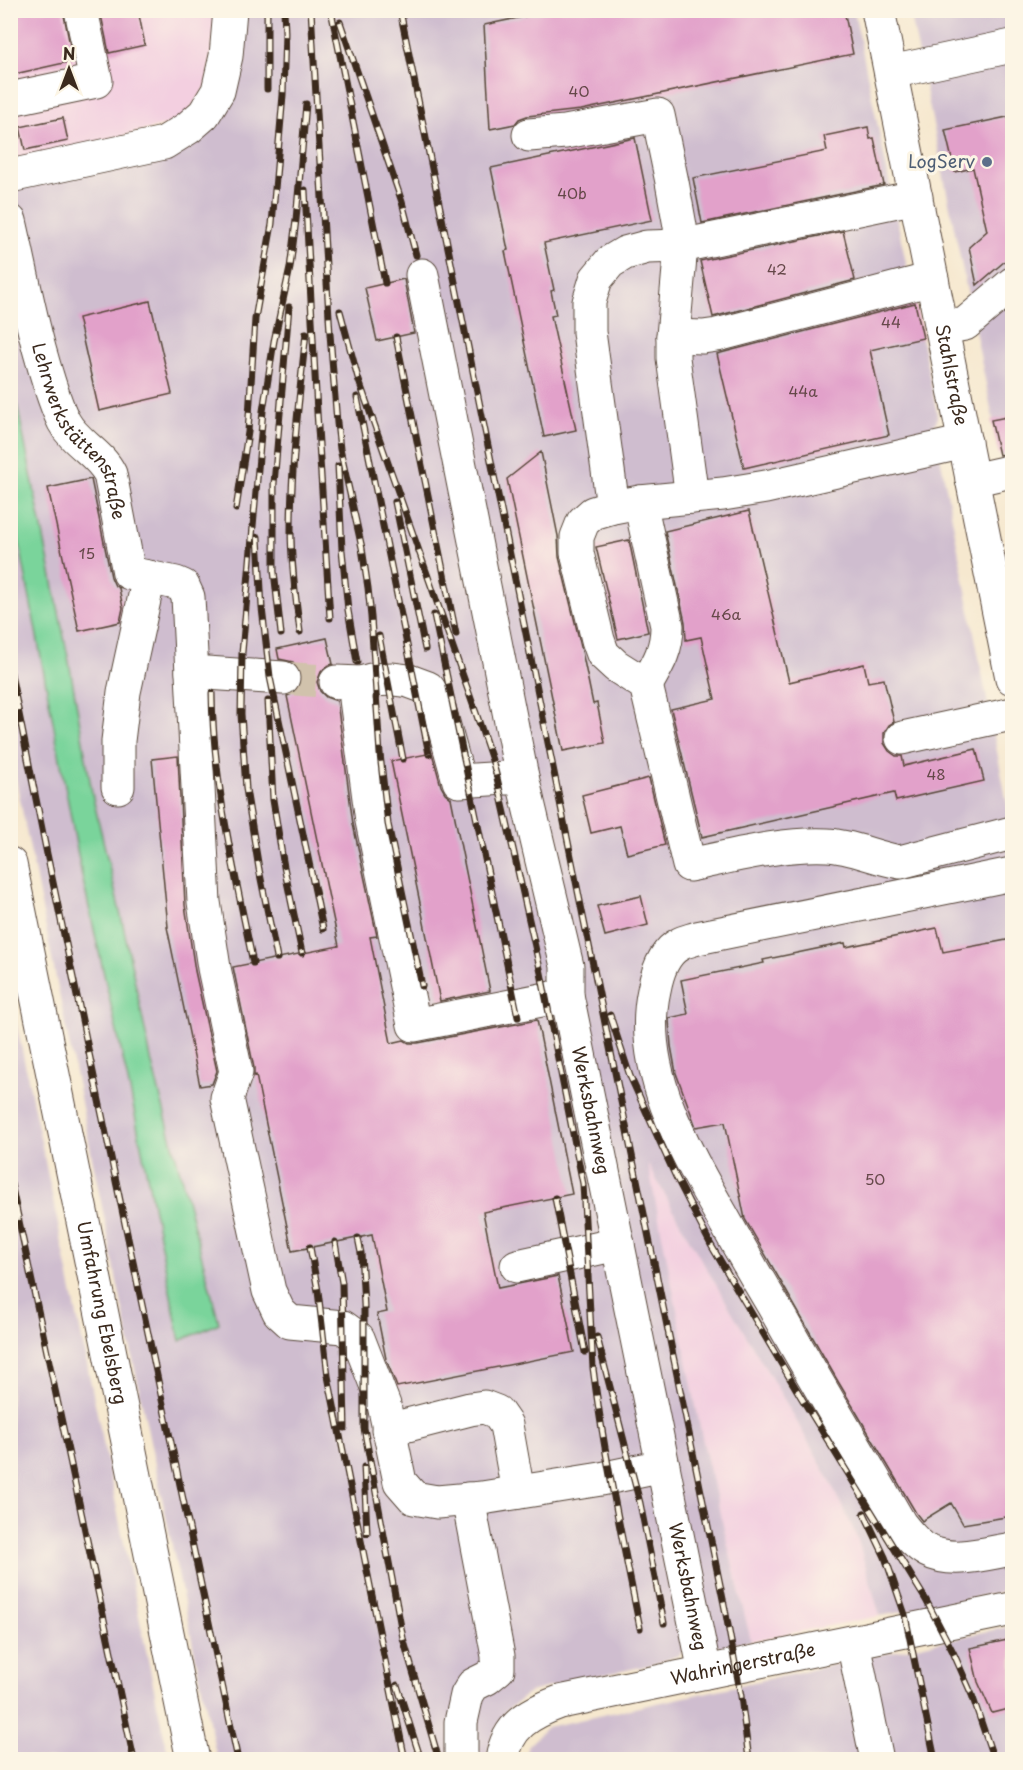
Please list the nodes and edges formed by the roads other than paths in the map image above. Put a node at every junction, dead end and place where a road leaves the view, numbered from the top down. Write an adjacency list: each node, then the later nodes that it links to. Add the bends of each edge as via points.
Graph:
1 (81, 10): 6 (street, via 96,81)
2 (230, 10): 8 (street, via 218,91 204,114 188,128 164,142)
3 (878, 10): 5 (street, Stahlstraße)
4 (1012, 46): 5 (street)
5 (891, 72): 9 (street, Stahlstraße)
6 (10, 99)
7 (529, 135): 11 (street, via 658,115)
8 (10, 176)
9 (916, 197): 11 (street); 13 (street, Stahlstraße)
10 (10, 221): 22 (street, Lehrwerkstättenstraße, via 52,397 66,426 110,474)
11 (681, 246): 16 (street); 21 (street, via 647,247 610,261 596,279 589,302 589,332)
12 (422, 275): 29 (street, Werksbahnweg)
13 (932, 279): 15 (street, Stahlstraße); 16 (street, via 717,335)
14 (1012, 284): 15 (street, via 965,324)
15 (942, 328): 17 (street, Stahlstraße)
16 (673, 336): 20 (street)
17 (965, 442): 19 (street, Stahlstraße); 20 (street, via 766,487)
18 (1012, 471): 19 (street)
19 (972, 480): 25 (street, Stahlstraße)
20 (692, 497): 21 (street)
21 (627, 504): 26 (street, via 667,626 667,642); 26 (street, via 593,513 583,522 577,553 603,654)
22 (139, 575): 23 (street, via 183,586 188,597); 30 (street, via 118,741)
23 (192, 672): 24 (street); 37 (street, via 204,902 236,1072 227,1098 269,1290 279,1312 290,1322 344,1328 358,1338 384,1406)
24 (283, 678)
25 (1012, 678)
26 (646, 685): 31 (street, via 689,865 808,845 845,847 900,862)
27 (1012, 714): 28 (street)
28 (902, 738)
29 (522, 777): 34 (street, Werksbahnweg, via 567,966); 34 (street, via 459,781 437,701 428,688 393,679 349,683 357,690 372,821 414,1024)
30 (118, 787)
31 (1012, 833)
32 (10, 864): 45 (street, Umfahrung Ebelsberg)
33 (1011, 883): 41 (street, via 679,944 656,977 650,1031 656,1068 673,1123 695,1168 900,1524 914,1541 944,1556 964,1557)
34 (567, 995): 35 (street, Werksbahnweg)
35 (618, 1244): 36 (street); 38 (street, Werksbahnweg)
36 (517, 1266)
37 (388, 1430): 39 (street, via 470,1409 484,1407 497,1412 506,1425); 40 (street, via 400,1482 414,1498 437,1502)
38 (663, 1466): 39 (street); 44 (street, Werksbahnweg)
39 (518, 1492): 40 (street)
40 (468, 1499): 46 (street, via 498,1669 473,1685 466,1695)
41 (1012, 1548)
42 (1012, 1609): 43 (street, Wahringerstraße)
43 (853, 1642): 44 (street, Wahringerstraße); 48 (street)
44 (705, 1672): 47 (street, Wahringerstraße, via 560,1702 537,1711 508,1736)
45 (193, 1760)
46 (461, 1760)
47 (502, 1760)
48 (877, 1760)

